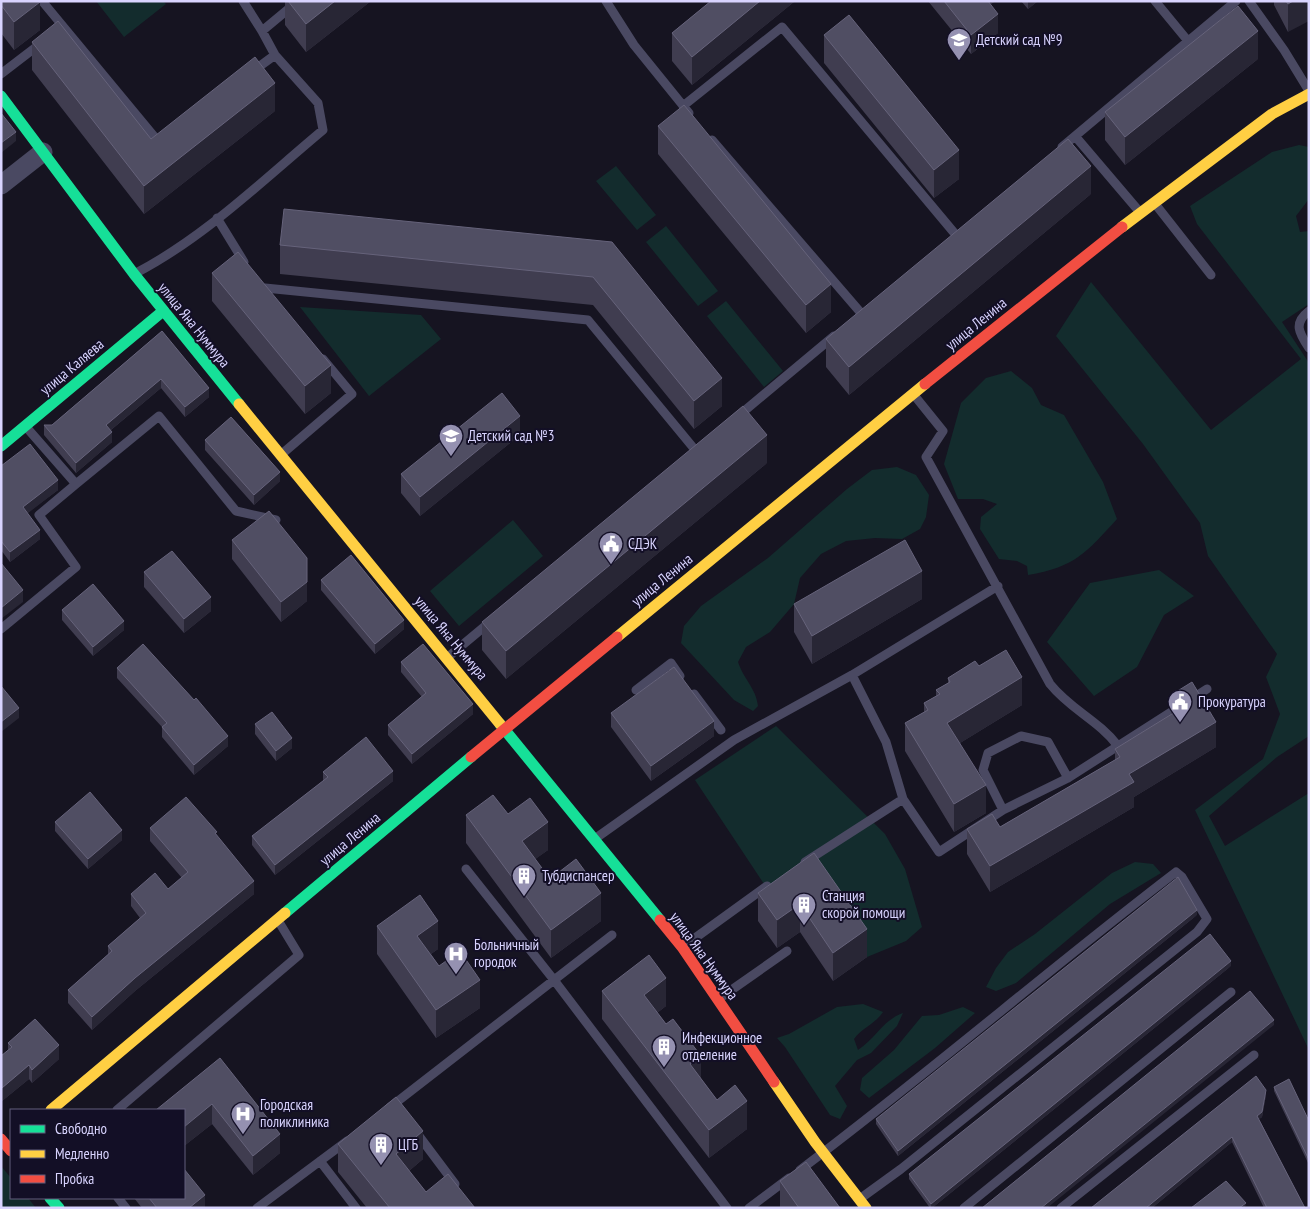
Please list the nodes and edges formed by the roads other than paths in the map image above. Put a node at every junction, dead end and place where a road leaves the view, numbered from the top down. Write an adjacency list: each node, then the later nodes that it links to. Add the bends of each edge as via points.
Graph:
1 (42, 1): 9 (lane)
2 (243, 1): 8 (lane)
3 (298, 1): 8 (lane)
4 (606, 1): 17 (lane, via 634,45)
5 (1155, 1): 10 (lane)
6 (1236, 1): 10 (lane)
7 (1249, 1): 14 (lane)
8 (262, 31): 11 (lane)
9 (54, 32): 12 (lane); 19 (lane, via 158,141)
10 (1188, 41): 21 (lane)
11 (275, 55): 13 (lane); 27 (lane, via 318,103 323,130)
12 (1, 74)
13 (244, 78)
14 (1309, 91)
15 (1309, 94): 25 (main road, улица Ленина, via 1272,114)
16 (1, 96): 22 (main road, улица Яна Нуммура)
17 (683, 106): 18 (lane); 28 (lane, via 782,28 952,238)
18 (696, 121)
19 (173, 129)
20 (709, 136): 35 (lane)
21 (1075, 136): 23 (lane); 26 (lane)
22 (43, 152): 24 (street); 30 (main road, улица Яна Нуммура)
23 (1053, 155)
24 (1, 185)
25 (1154, 202): 26 (main road, улица Ленина); 31 (lane)
26 (1140, 212): 39 (main road, улица Ленина)
27 (217, 218): 29 (lane); 30 (lane, via 164,258)
28 (963, 229)
29 (250, 270)
30 (134, 274): 33 (main road, улица Яна Нуммура)
31 (1211, 275)
32 (271, 295): 44 (lane, via 262,285 588,320 699,448)
33 (163, 311): 41 (main road, улица Каляева); 43 (main road, улица Яна Нуммура)
34 (1309, 311): 38 (lane, via 1300,320 1298,332)
35 (861, 313)
36 (839, 332): 40 (lane)
37 (315, 348): 43 (lane, via 352,394)
38 (1309, 348)
39 (914, 394): 47 (lane, via 943,431 926,457); 54 (main road, улица Ленина)
40 (732, 421)
41 (25, 426): 42 (main road, улица Каляева); 45 (lane)
42 (1, 446)
43 (280, 454): 50 (main road, улица Яна Нуммура)
44 (688, 458)
45 (76, 484): 46 (lane, via 159,416 236,511); 49 (lane, via 39,515 76,566)
46 (276, 520)
47 (998, 586): 51 (lane); 56 (lane, via 1050,684 1061,698 1105,730)
48 (501, 613): 50 (lane)
49 (1, 629)
50 (447, 658): 54 (main road, улица Яна Нуммура)
51 (852, 675): 58 (lane, via 886,742); 60 (lane, via 734,740)
52 (1207, 689): 56 (lane)
53 (636, 690): 55 (lane, via 671,663)
54 (505, 729): 60 (main road, улица Яна Нуммура); 64 (main road, улица Ленина)
55 (722, 730)
56 (1118, 746): 57 (lane)
57 (1068, 778): 59 (lane); 59 (lane, via 1048,742 1021,736 988,753 984,770)
58 (903, 799): 59 (lane, via 938,852); 61 (lane)
59 (1003, 810)
60 (594, 839): 66 (main road, улица Яна Нуммура)
61 (798, 867)
62 (466, 869): 68 (lane)
63 (774, 882): 66 (lane)
64 (278, 920): 73 (main road, улица Ленина); 74 (lane, via 299,955)
65 (612, 934): 68 (lane)
66 (682, 948): 70 (main road, улица Яна Нуммура)
67 (787, 951): 70 (lane)
68 (554, 980): 72 (lane); 85 (lane)
69 (1230, 992): 87 (lane)
70 (718, 999): 79 (main road, улица Яна Нуммура)
71 (1254, 1055): 88 (lane)
72 (395, 1104): 75 (lane); 76 (lane)
73 (52, 1109)
74 (118, 1109)
75 (401, 1112)
76 (380, 1116)
77 (413, 1128): 81 (lane)
78 (356, 1134): 80 (lane)
79 (823, 1152): 82 (main road, улица Яна Нуммура); 82 (lane, via 1099,930 1176,872 1182,877 1207,919 1197,932 901,1169); 86 (lane)
80 (320, 1161): 83 (lane); 84 (lane)
81 (461, 1192)
82 (863, 1204)
83 (257, 1208)
84 (356, 1208)
85 (727, 1208)
86 (749, 1208)
87 (964, 1208)
88 (1061, 1208)

